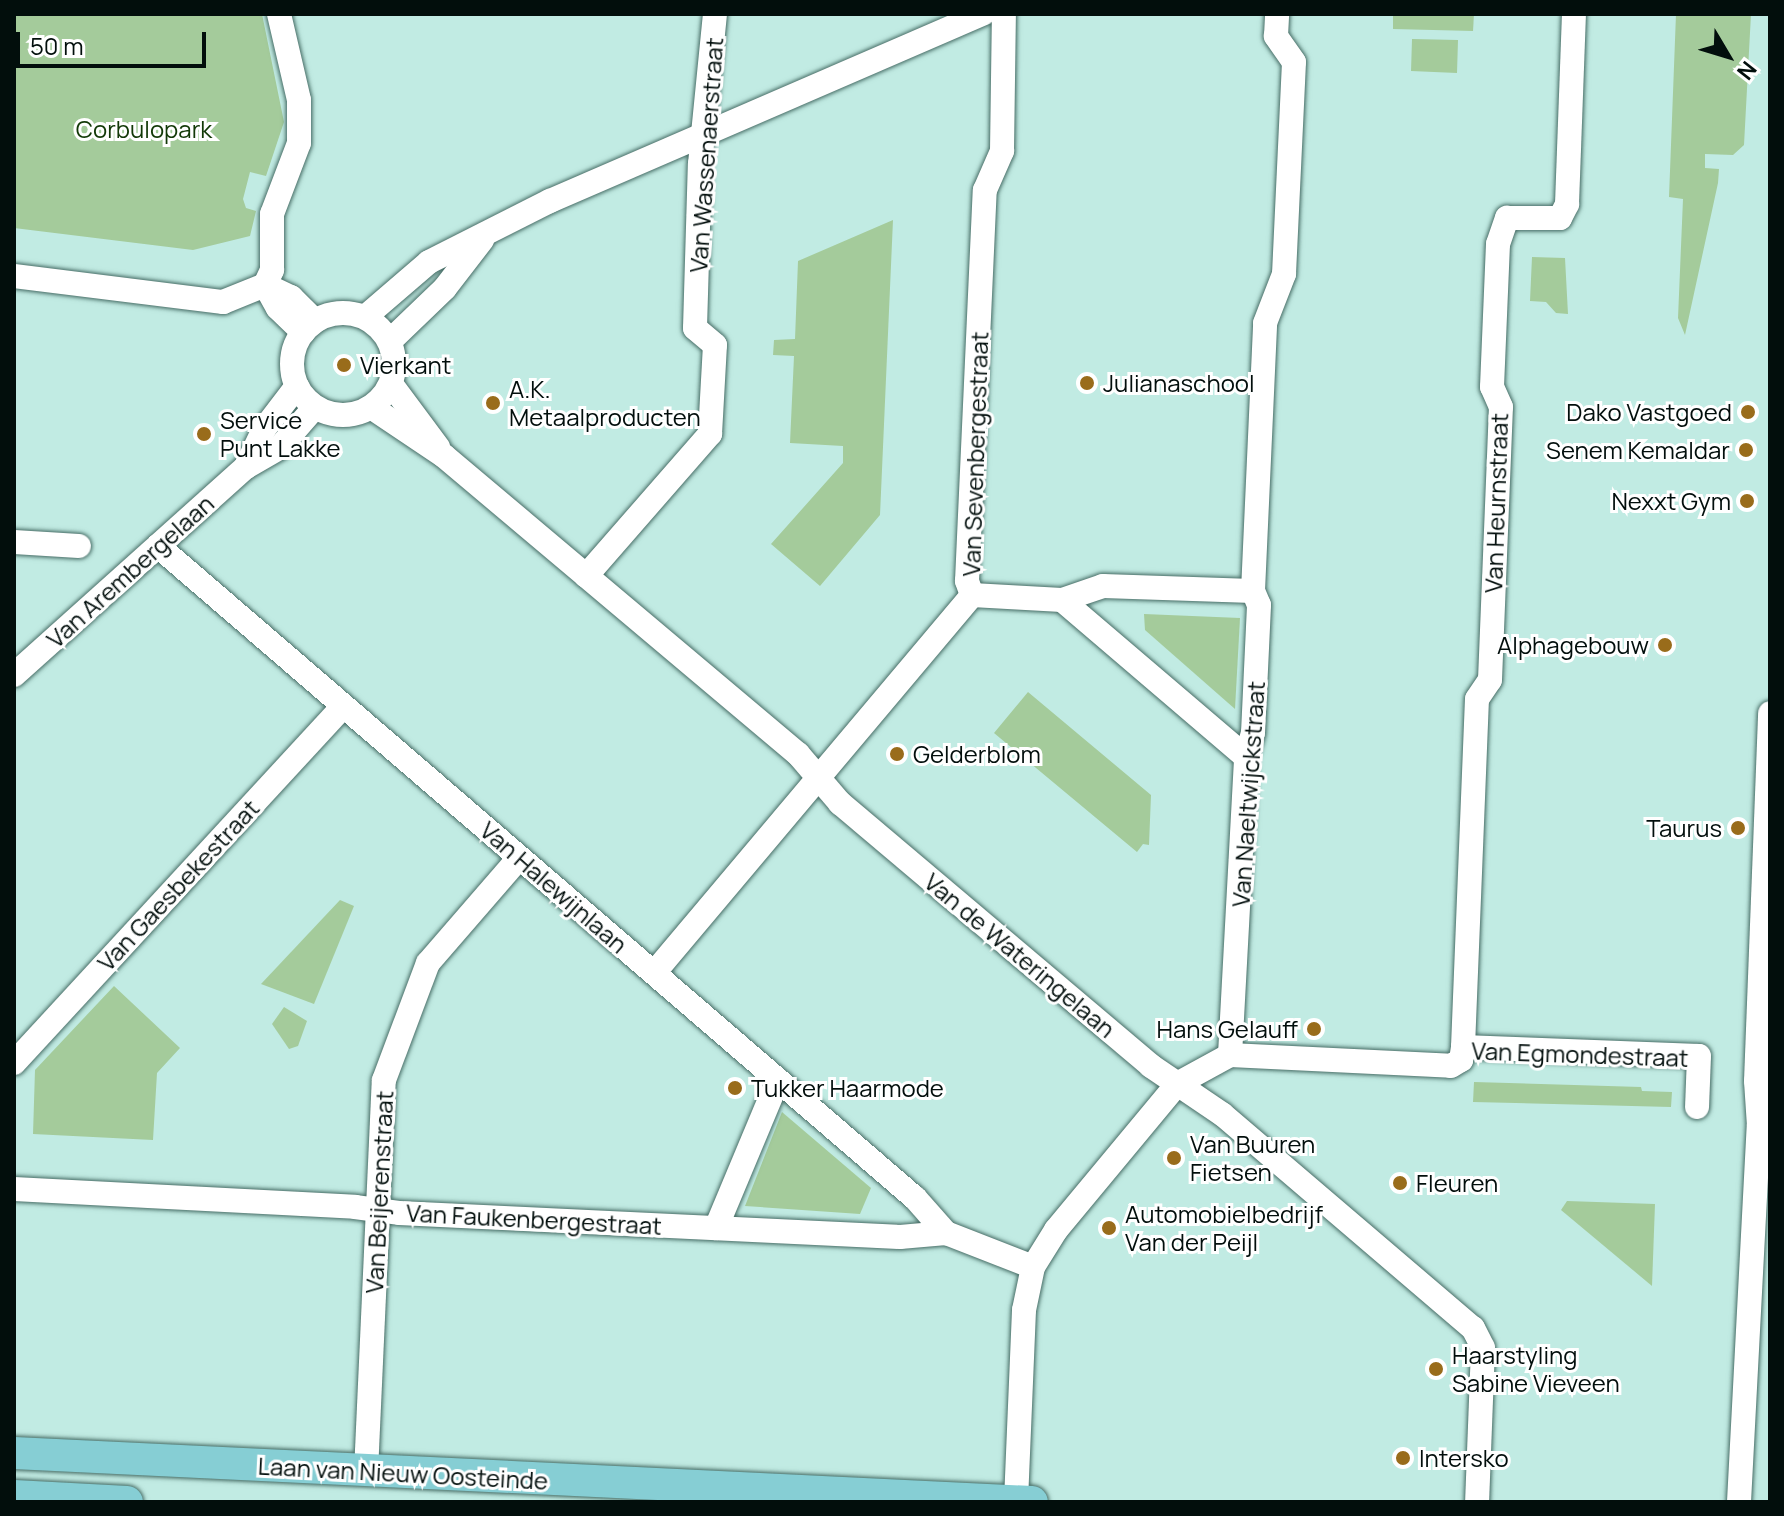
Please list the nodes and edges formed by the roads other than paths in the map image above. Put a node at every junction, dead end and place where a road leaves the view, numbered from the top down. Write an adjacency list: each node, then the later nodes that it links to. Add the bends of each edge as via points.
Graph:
1 (279, 14): 10 (street, via 299,100 299,143 272,214 272,270)
2 (715, 14): 7 (street, Van Wassenaerstraat)
3 (983, 14): 7 (street)
4 (1004, 14): 25 (street, Van Sevenbergestraat, via 1002,151 985,190 967,581)
5 (1277, 14): 24 (street, Van Naeltwijckstraat, via 1276,36 1294,62 1284,274 1265,323)
6 (1574, 14): 34 (street, Van Heurnstraat, via 1567,204 1560,218 1507,218 1498,244 1492,387 1501,407 1491,664 1490,680 1477,699)
7 (704, 133): 8 (street, via 550,201); 23 (street, Van Wassenaerstraat, via 695,328 715,345 710,434)
8 (482, 240): 11 (street, via 429,262); 13 (street, via 445,288)
9 (14, 276): 10 (street, via 223,302)
10 (265, 285): 12 (street, via 278,308)
11 (365, 317): 12 (street, via 340,313); 13 (street)
12 (309, 326): 15 (street, via 292,364)
13 (390, 341): 14 (street)
14 (391, 384): 17 (street); 18 (street, Van de Wateringelaan)
15 (297, 386): 16 (street); 19 (street, Van Arembergelaan, via 264,429)
16 (315, 407): 17 (street, via 343,416); 19 (street, Van Arembergelaan, via 280,447)
17 (371, 407): 18 (street, Van de Wateringelaan)
18 (444, 456): 23 (street, Van de Wateringelaan)
19 (246, 467): 22 (street, Van Arembergelaan)
20 (14, 542): 21 (street)
21 (79, 546)
22 (158, 546): 27 (street, Van Arembergelaan); 28 (street, Van Halewijnlaan)
23 (586, 576): 31 (street, Van de Wateringelaan, via 798,754)
24 (1253, 591): 26 (street, via 1103,586); 30 (street, Van Naeltwijckstraat, via 1259,605 1253,733)
25 (972, 595): 26 (street); 31 (street, Van Sevenbergestraat)
26 (1062, 600): 30 (street)
27 (14, 675)
28 (343, 707): 32 (street, Van Halewijnlaan); 36 (street, Van Gaesbekestraat)
29 (1770, 713): 52 (street, via 1756,1081 1759,1126)
30 (1246, 757): 35 (street, Van Naeltwijckstraat, via 1236,1026)
31 (818, 778): 33 (street, Van Sevenbergestraat); 38 (street, Van de Wateringelaan, via 852,813)
32 (519, 858): 33 (street, Van Halewijnlaan); 41 (street, Van Beijerenstraat, via 428,963 384,1080)
33 (654, 973): 37 (street, Van Halewijnlaan)
34 (1463, 1047): 35 (street, Van Egmondestraat, via 1461,1060 1451,1066); 39 (street, Van Egmondestraat, via 1699,1056)
35 (1230, 1055): 38 (street)
36 (14, 1063)
37 (778, 1080): 42 (street); 43 (street, Van Halewijnlaan, via 915,1198)
38 (1177, 1084): 44 (street, via 1056,1230); 51 (street, Van de Wateringelaan, via 1222,1114 1473,1328 1483,1348)
39 (1697, 1107)
40 (21, 1190): 41 (street, Van Faukenbergestraat)
41 (376, 1210): 42 (street, Van Faukenbergestraat); 46 (street, Van Beijerenstraat)
42 (716, 1228): 43 (street, Van Faukenbergestraat, via 900,1237)
43 (946, 1233): 44 (street, Van Faukenbergestraat)
44 (1033, 1267): 48 (street, via 1024,1310)
45 (14, 1453): 46 (main road, Laan van Nieuw Oosteinde)
46 (366, 1472): 48 (main road, Laan van Nieuw Oosteinde)
47 (14, 1496): 49 (main road)
48 (1016, 1501): 50 (main road, Laan van Nieuw Oosteinde)
49 (127, 1502)
50 (1032, 1502)
51 (1477, 1502)
52 (1739, 1502)

